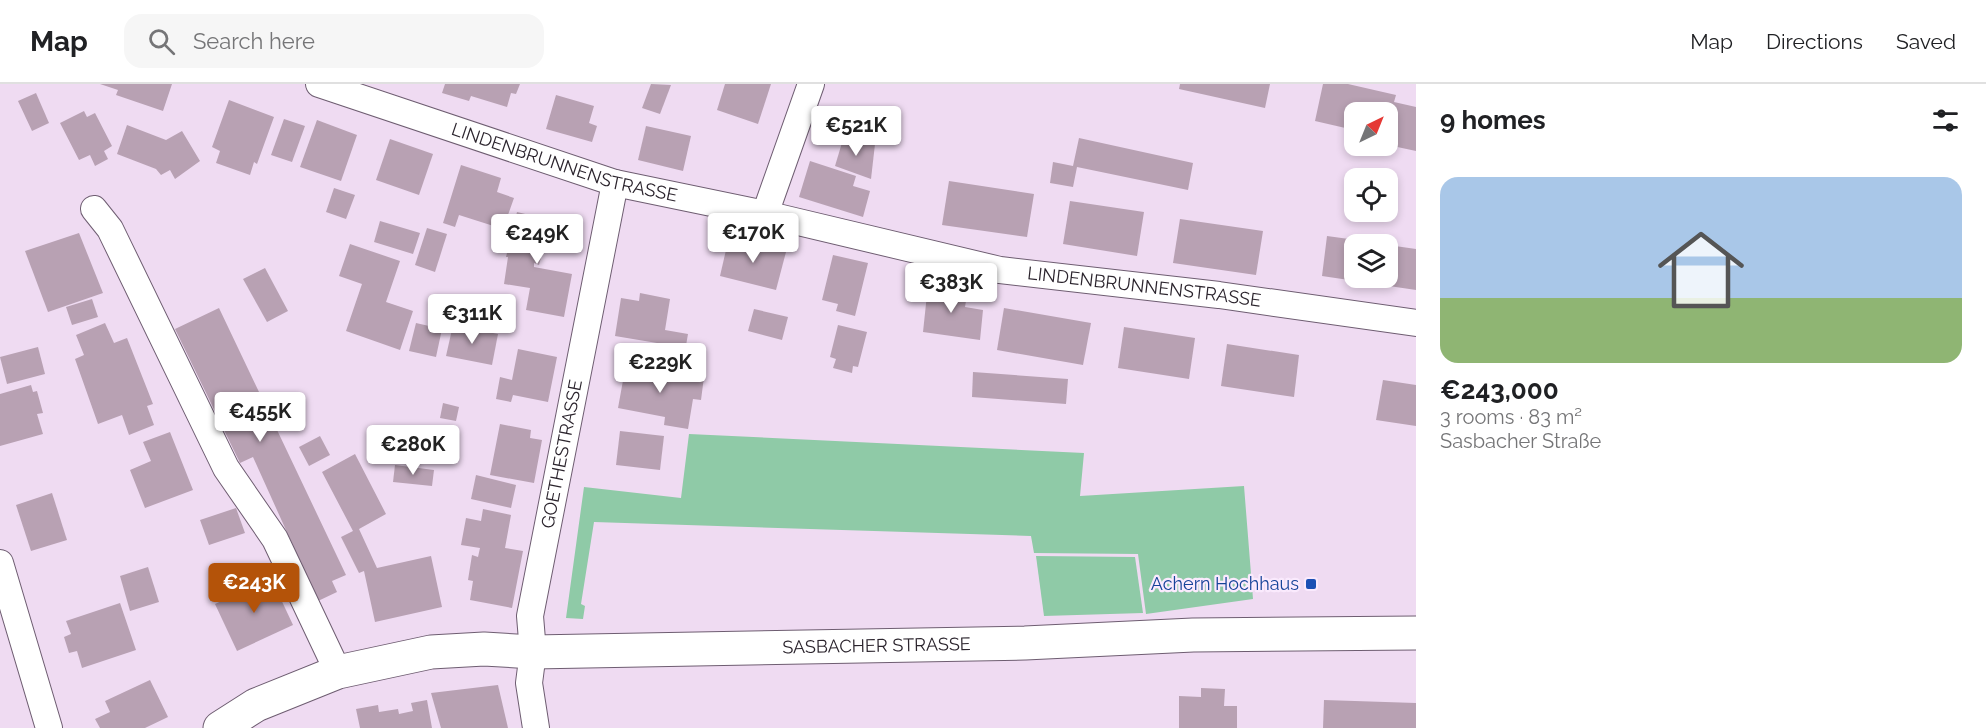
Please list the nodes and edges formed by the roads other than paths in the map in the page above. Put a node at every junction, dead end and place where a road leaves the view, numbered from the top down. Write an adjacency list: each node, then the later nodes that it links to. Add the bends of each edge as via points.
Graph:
1 (319, 84): 3 (street, LINDENBRUNNENSTRASSE)
2 (811, 84): 5 (street)
3 (615, 183): 5 (street, LINDENBRUNNENSTRASSE); 9 (street, GOETHESTRASSE, via 530,616)
4 (94, 209): 10 (street, via 110,229 226,468 275,539)
5 (765, 214): 6 (street, LINDENBRUNNENSTRASSE, via 1000,270)
6 (1416, 323)
7 (0, 563): 11 (street)
8 (1416, 633): 9 (street, SASBACHER STRASSE)
9 (533, 652): 10 (street, SASBACHER STRASSE, via 431,652); 13 (street, GOETHESTRASSE, via 529,683)
10 (338, 672): 12 (street, SASBACHER STRASSE, via 256,705)
11 (49, 728)
12 (220, 728)
13 (536, 728)

